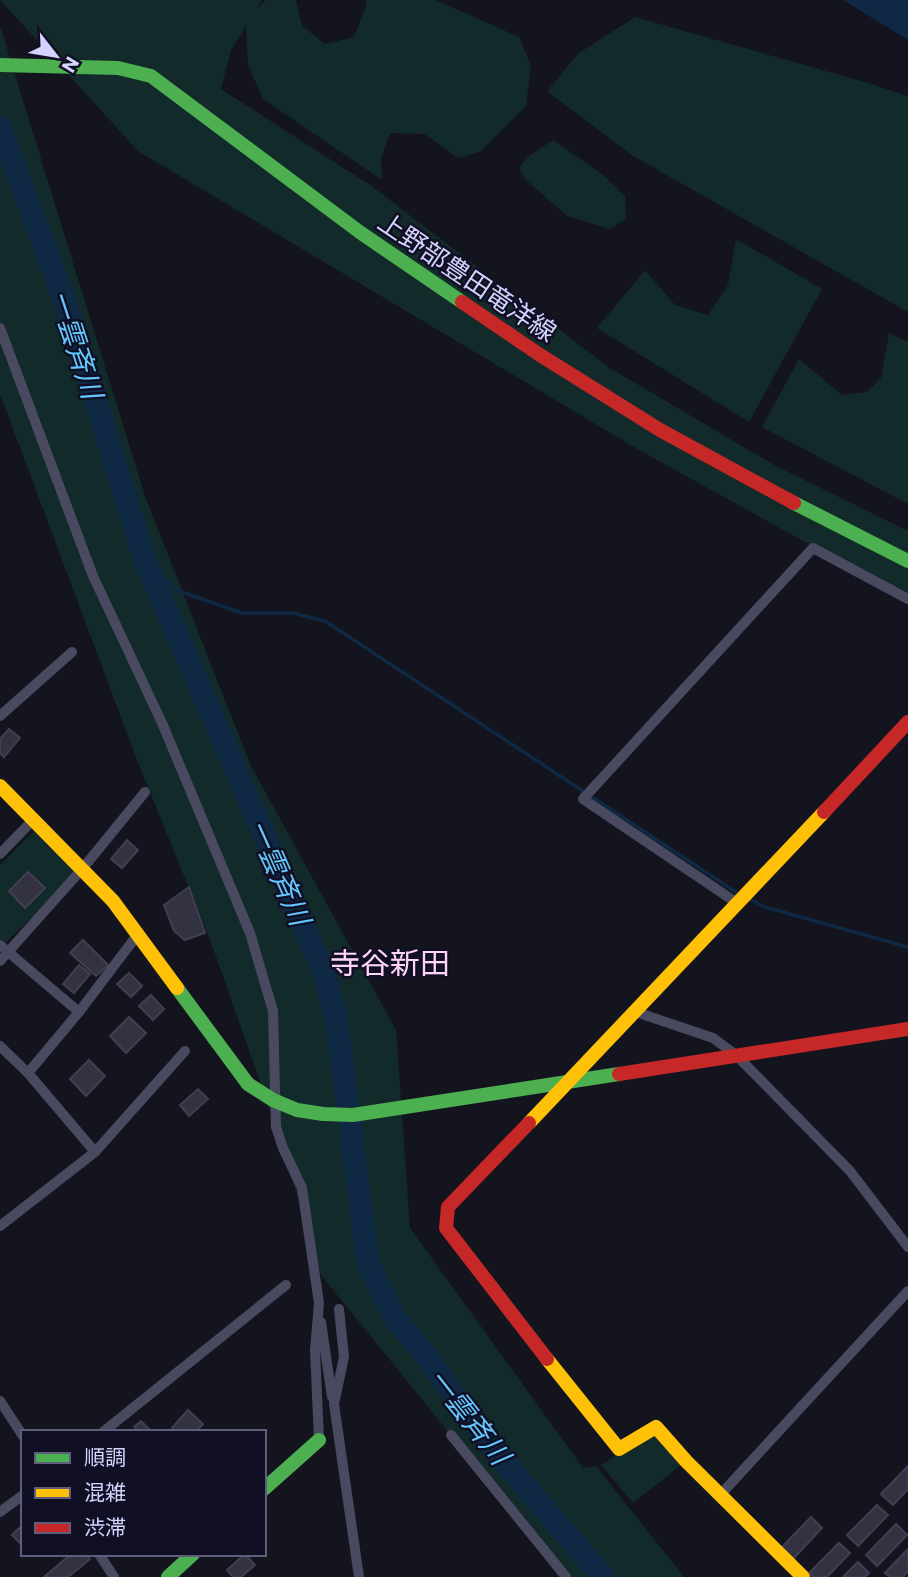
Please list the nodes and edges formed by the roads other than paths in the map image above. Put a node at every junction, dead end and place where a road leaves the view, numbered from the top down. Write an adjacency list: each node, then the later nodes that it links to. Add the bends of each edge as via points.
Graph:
1 (0, 65): 3 (street, 上野部豊田竜洋線, via 118,68 151,76 361,233 540,355 660,430)
2 (0, 328): 26 (street, via 93,576 162,723 250,933 273,1011)
3 (908, 561)
4 (908, 599): 13 (street, via 813,548 583,799)
5 (72, 652): 6 (street)
6 (0, 716)
7 (908, 722): 13 (street)
8 (0, 786): 10 (street)
9 (145, 792): 12 (street)
10 (34, 819): 11 (street); 12 (street)
11 (0, 855)
12 (83, 868): 14 (street); 16 (street)
13 (737, 903): 19 (street)
14 (138, 934): 18 (street); 26 (street, via 236,1070)
15 (0, 945): 16 (street)
16 (9, 952): 17 (street); 18 (street)
17 (0, 961)
18 (79, 1012): 24 (street)
19 (636, 1012): 23 (street, via 713,1038); 25 (street)
20 (908, 1029): 23 (street)
21 (0, 1046): 24 (street)
22 (185, 1051): 27 (street)
23 (736, 1055): 25 (street); 29 (street, via 850,1171)
24 (27, 1073): 27 (street)
25 (568, 1082): 26 (street, via 352,1115 303,1113); 41 (street, via 448,1207 446,1228 619,1449 656,1427)
26 (276, 1103): 32 (street, via 276,1127 302,1188)
27 (95, 1152): 28 (street)
28 (0, 1226)
29 (908, 1247)
30 (286, 1285): 36 (street)
31 (908, 1290): 41 (street)
32 (319, 1303): 35 (street); 39 (street, via 314,1350)
33 (339, 1309): 35 (street, via 344,1357)
34 (0, 1401): 37 (street)
35 (334, 1404): 48 (street)
36 (105, 1430)
37 (21, 1433)
38 (451, 1435): 49 (street)
39 (319, 1440): 40 (street)
40 (266, 1487)
41 (721, 1494): 50 (street)
42 (21, 1496): 43 (street)
43 (0, 1512)
44 (100, 1556): 46 (street)
45 (191, 1556): 47 (street)
46 (114, 1577)
47 (168, 1577)
48 (359, 1577)
49 (566, 1577)
50 (803, 1577)

